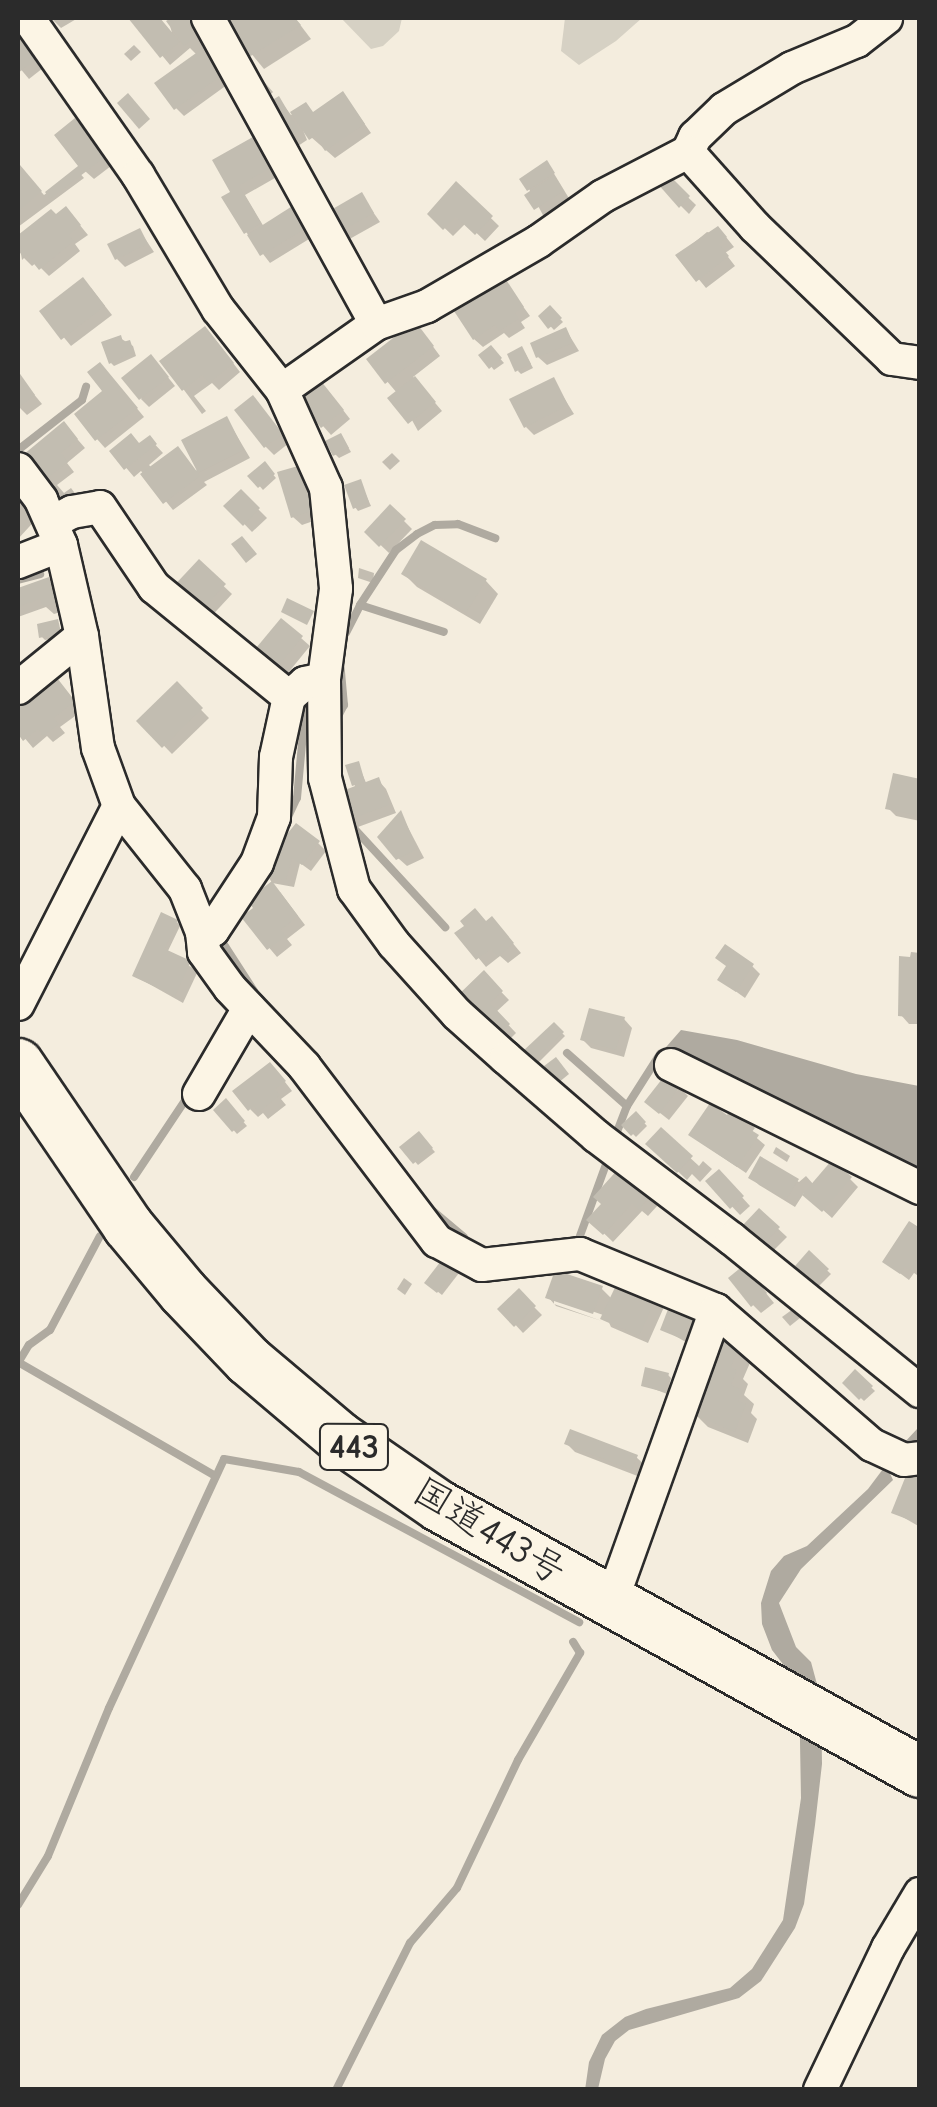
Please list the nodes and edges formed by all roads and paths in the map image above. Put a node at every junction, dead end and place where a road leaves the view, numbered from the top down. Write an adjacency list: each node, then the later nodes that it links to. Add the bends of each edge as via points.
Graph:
1 (28, 18): 7 (street, via 138,176 218,309)
2 (208, 18): 5 (street)
3 (886, 18): 4 (street, via 857,41 792,68 724,109)
4 (688, 152): 5 (street, via 603,196 427,306); 6 (street, via 892,360)
5 (376, 324): 7 (street)
6 (920, 363)
7 (282, 390): 12 (street, via 326,488 336,589)
8 (18, 469): 9 (street)
9 (57, 533): 10 (street); 11 (street); 14 (street, via 72,512 100,507 154,587)
10 (18, 562)
11 (82, 636): 13 (street); 15 (street, via 98,748)
12 (324, 680): 14 (street, via 306,683); 24 (street, via 324,778 331,810 354,888 394,944 456,1014 580,1123)
13 (18, 688)
14 (289, 698): 16 (street, via 276,757 274,817 257,863 213,930)
15 (119, 806): 16 (street, via 185,889); 17 (street)
16 (202, 932): 18 (street, via 204,952)
17 (18, 1004)
18 (249, 1008): 21 (street); 23 (street, via 304,1066 437,1241 482,1265 580,1254)
19 (18, 1064): 26 (highway, 国道443号 / 443, via 128,1226 250,1361 339,1437 439,1506)
20 (671, 1065): 22 (street)
21 (199, 1094)
22 (920, 1188)
23 (716, 1310): 25 (street, via 872,1446 904,1460); 26 (street)
24 (920, 1391)
25 (920, 1458)
26 (611, 1603): 27 (highway, 国道443号 / 443)
27 (920, 1772)
28 (920, 1894): 29 (street)
29 (820, 2090)

